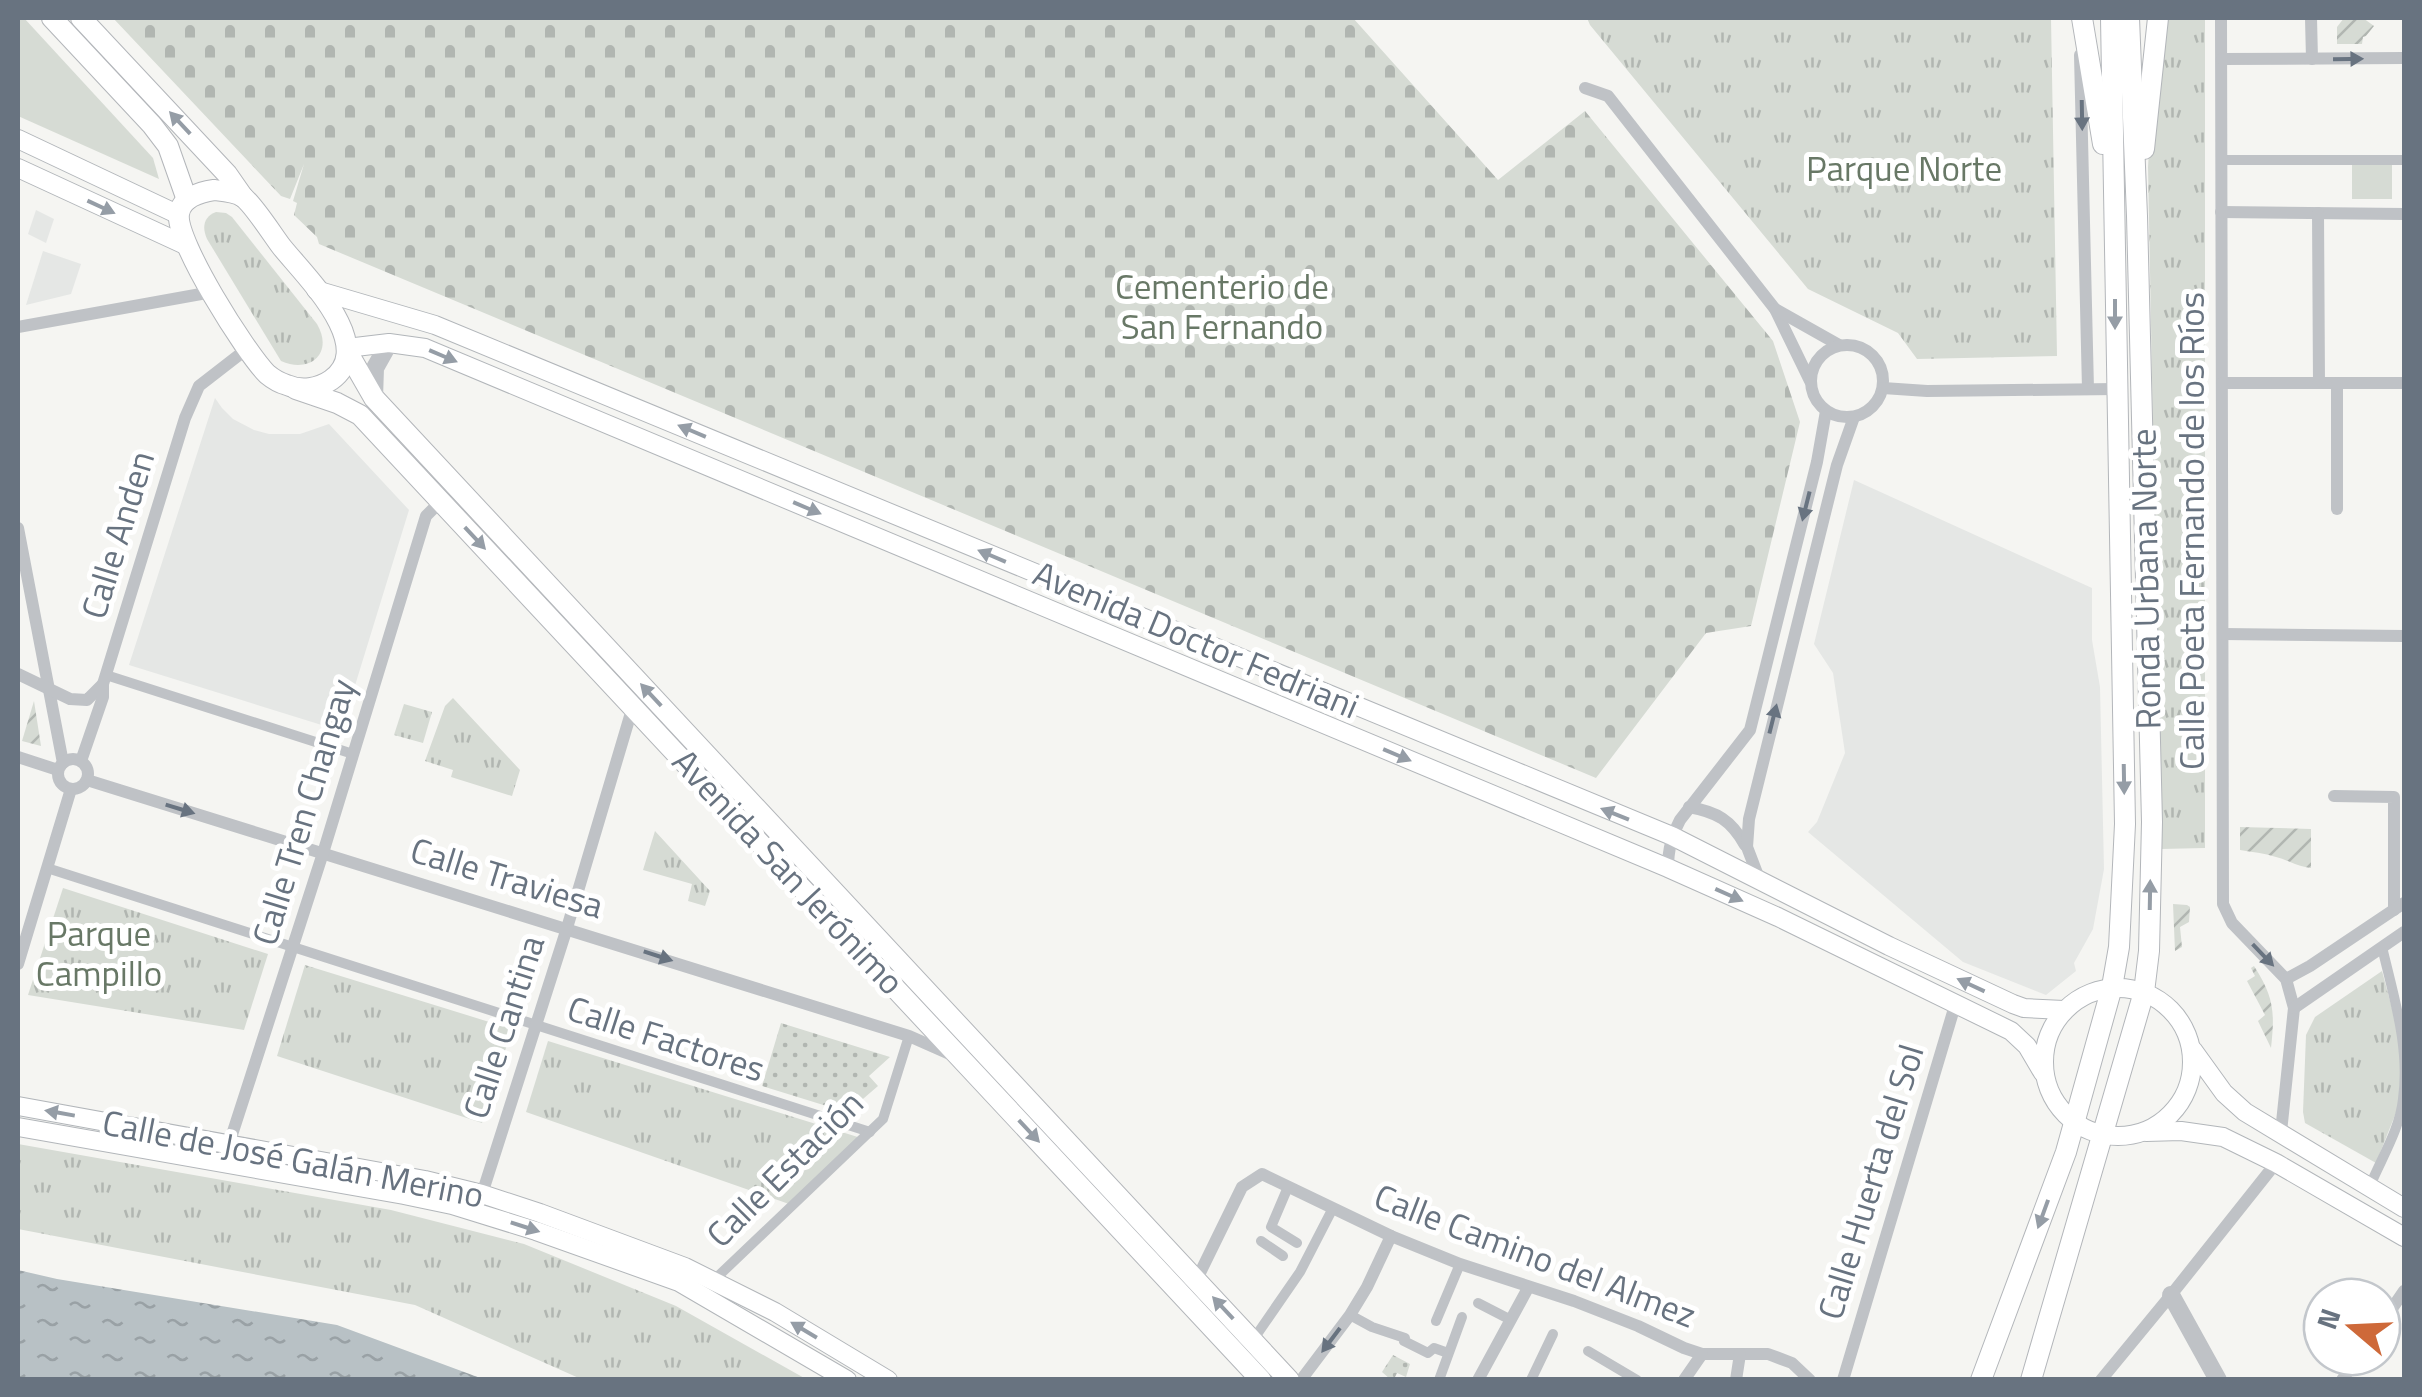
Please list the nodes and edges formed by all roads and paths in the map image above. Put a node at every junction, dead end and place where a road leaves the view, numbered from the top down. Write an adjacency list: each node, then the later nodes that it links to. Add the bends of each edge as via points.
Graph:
1 (52, 18): 18 (main road, Avenida San Jerónimo, via 168,146)
2 (81, 18): 17 (main road, Avenida San Jerónimo, one-way to 2)
3 (2081, 18): 23 (main road); 41 (street, one-way to 41)
4 (2111, 18): 23 (main road, Ronda Urbana Norte)
5 (2129, 18): 22 (main road, Ronda Urbana Norte)
6 (2158, 18): 22 (main road)
7 (2221, 18): 10 (street, Calle Poeta Fernando de los Ríos)
8 (2311, 18): 11 (street)
9 (2404, 58): 11 (street, one-way to 9)
10 (2222, 59): 11 (street); 14 (street, Calle Poeta Fernando de los Ríos)
11 (2312, 59)
12 (1584, 88): 27 (street, via 1608,96)
13 (18, 139): 18 (main road)
14 (2221, 160): 15 (street); 19 (street, Calle Poeta Fernando de los Ríos)
15 (2404, 160)
16 (18, 168): 24 (main road, one-way to 24)
17 (243, 197): 18 (main road, via 200,192); 25 (main road, Avenida San Jerónimo)
18 (183, 207): 24 (main road, Avenida San Jerónimo)
19 (2221, 212): 20 (street); 34 (street, Calle Poeta Fernando de los Ríos)
20 (2318, 213): 21 (street); 35 (street)
21 (2404, 214)
22 (2137, 216): 81 (main road, Ronda Urbana Norte, one-way to 22, via 2152,822)
23 (2114, 217): 40 (main road, Ronda Urbana Norte, one-way to 40)
24 (185, 245): 26 (main road, Avenida San Jerónimo)
25 (316, 290): 32 (main road, Avenida San Jerónimo, via 340,320); 67 (main road, Avenida Doctor Fedriani, one-way to 25, via 435,325)
26 (212, 292): 28 (street); 31 (main road, Avenida San Jerónimo)
27 (1775, 309): 30 (street); 33 (street)
28 (18, 327)
29 (388, 343): 32 (main road, Avenida Doctor Fedriani); 42 (street, via 374,368); 71 (main road, Avenida Doctor Fedriani, one-way to 71, via 424,348)
30 (1838, 344): 33 (street, via 1818,358); 39 (street, via 1872,354)
31 (248, 348): 38 (main road, Avenida San Jerónimo, via 268,374); 51 (street, Calle Anden, via 199,386 192,402)
32 (347, 349): 38 (main road, via 334,378); 42 (main road, Avenida San Jerónimo)
33 (1810, 381): 43 (street)
34 (2222, 382): 35 (street); 48 (street, Calle Poeta Fernando de los Ríos)
35 (2320, 382): 36 (street)
36 (2337, 382): 37 (street); 46 (street)
37 (2404, 383)
38 (296, 388): 45 (main road, Avenida San Jerónimo, via 360,415)
39 (1883, 388): 41 (street); 44 (street, via 1873,406)
40 (2116, 388): 41 (street); 80 (main road, Ronda Urbana Norte, one-way to 80, via 2124,824)
41 (2088, 389)
42 (374, 398): 83 (main road, Avenida San Jerónimo, one-way to 42)
43 (1826, 411): 44 (street); 56 (street, one-way to 56)
44 (1854, 416): 59 (street, one-way to 44)
45 (441, 501): 54 (main road, Avenida San Jerónimo, one-way to 54); 57 (street, Calle Tren Changay, via 426,516)
46 (2336, 509)
47 (18, 528): 52 (street)
48 (2223, 634): 49 (street); 79 (street, Calle Poeta Fernando de los Ríos, one-way to 79, via 2223,904 2232,923)
49 (2404, 636)
50 (18, 674): 52 (street)
51 (104, 680): 53 (street); 55 (street, Calle Anden); 57 (street)
52 (48, 688): 53 (street); 61 (street)
53 (87, 700): 55 (street)
54 (633, 706): 74 (street, Calle Cantina); 86 (main road, Avenida San Jerónimo)
55 (96, 716): 60 (street, Calle Anden)
56 (1750, 730): 59 (street); 66 (street)
57 (354, 754): 69 (street, Calle Tren Changay)
58 (18, 757): 61 (street)
59 (1763, 760): 68 (street)
60 (81, 761): 61 (street); 62 (street)
61 (60, 766): 63 (street, via 62,785)
62 (87, 780): 63 (street); 69 (street, Calle Traviesa, one-way to 69)
63 (72, 789): 70 (street)
64 (2399, 792): 65 (street); 73 (street)
65 (2334, 796)
66 (1689, 807): 67 (street); 68 (street, via 1734,825)
67 (1672, 836): 71 (street); 72 (main road, Avenida Doctor Fedriani)
68 (1746, 847): 72 (street)
69 (323, 853): 74 (street, Calle Traviesa); 76 (street, Calle Tren Changay)
70 (47, 868): 76 (street, Calle Factores); 78 (street)
71 (1668, 868): 82 (main road, Avenida Doctor Fedriani, one-way to 82)
72 (1760, 881): 85 (main road, Avenida Doctor Fedriani, one-way to 72, via 2013,1004)
73 (2400, 906): 79 (street)
74 (567, 928): 87 (street, Calle Cantina); 88 (street, Calle Traviesa, one-way to 88)
75 (2404, 932): 77 (street)
76 (293, 947): 87 (street, Calle Factores); 100 (street, Calle Tren Changay)
77 (2382, 947): 84 (street); 89 (street)
78 (19, 957)
79 (2286, 979): 84 (street)
80 (2112, 987): 81 (main road); 85 (main road); 94 (main road, Ronda Urbana Norte)
81 (2144, 992): 90 (main road, via 2172,1010); 99 (main road, Ronda Urbana Norte)
82 (1956, 1002): 92 (main road, Avenida Doctor Fedriani, via 2012,1031); 143 (street, Calle Huerta del Sol)
83 (940, 1004): 86 (street); 115 (main road, Avenida San Jerónimo)
84 (2294, 1008): 98 (street)
85 (2064, 1010): 92 (main road, via 2048,1033)
86 (931, 1025): 88 (street); 91 (main road, Avenida San Jerónimo)
87 (536, 1026): 96 (street, Calle Factores); 104 (street, Calle Cantina)
88 (909, 1036): 91 (street, Calle Traviesa); 96 (street, Calle Estación, via 883,1119)
89 (2404, 1039): 102 (street, via 2403,1101)
90 (2190, 1046): 97 (main road, via 2192,1072 2179,1104); 98 (main road, via 2224,1094)
91 (962, 1059): 133 (main road, Avenida San Jerónimo, one-way to 133)
92 (2043, 1073): 94 (main road, Avenida Doctor Fedriani)
93 (18, 1106): 100 (main road, Calle de José Galán Merino, one-way to 93)
94 (2073, 1122): 99 (main road); 144 (main road, Ronda Urbana Norte, one-way to 144)
95 (18, 1126): 131 (main road, Calle de José Galán Merino, one-way to 131, via 483,1214 678,1282)
96 (870, 1132): 116 (street, Calle Estación)
97 (2140, 1132): 99 (main road); 101 (main road, via 2223,1137)
98 (2282, 1132): 102 (main road)
99 (2104, 1135): 145 (main road, Ronda Urbana Norte)
100 (230, 1144): 104 (main road, Calle de José Galán Merino)
101 (2276, 1162): 109 (main road); 118 (street)
102 (2370, 1186): 106 (main road)
103 (1288, 1187): 105 (street, Calle Camino del Almez); 107 (street, via 1271,1227); 115 (street, Calle Camino del Almez, via 1262,1174 1242,1188)
104 (482, 1194): 116 (main road, Calle de José Galán Merino)
105 (1333, 1208): 108 (street, Calle Camino del Almez); 125 (street)
106 (2404, 1208)
107 (1282, 1234): 111 (street); 112 (street)
108 (1391, 1236): 114 (street, Calle Camino del Almez); 120 (street)
109 (2404, 1237)
110 (1261, 1241): 112 (street)
111 (1297, 1243)
112 (1273, 1248): 113 (street)
113 (1283, 1256)
114 (1460, 1264): 117 (street, Calle Camino del Almez); 123 (street)
115 (1196, 1279): 125 (main road, Avenida San Jerónimo, one-way to 115)
116 (713, 1281): 132 (main road, Calle de José Galán Merino, one-way to 116)
117 (1528, 1288): 122 (street); 128 (street, Calle Camino del Almez)
118 (2171, 1295): 146 (street); 147 (street)
119 (1478, 1304): 122 (street)
120 (1350, 1314): 127 (street, via 1415,1348); 135 (street, one-way to 135)
121 (1462, 1318): 127 (street)
122 (1511, 1320): 130 (street)
123 (1436, 1321)
124 (1553, 1334): 138 (street)
125 (1253, 1340): 134 (main road, Avenida San Jerónimo)
126 (1588, 1352): 139 (street)
127 (1448, 1353): 136 (street)
128 (1702, 1354): 129 (street, Calle Camino del Almez); 140 (street)
129 (1740, 1354): 141 (street); 142 (street, Calle Camino del Almez, via 1781,1358)
130 (1480, 1376): 137 (street)
131 (847, 1380)
132 (888, 1380)
133 (1262, 1380)
134 (1289, 1380)
135 (1301, 1380)
136 (1439, 1380)
137 (1496, 1380)
138 (1530, 1380)
139 (1637, 1380)
140 (1684, 1380)
141 (1736, 1380)
142 (1810, 1380)
143 (1843, 1380)
144 (1981, 1380)
145 (2031, 1380)
146 (2101, 1380)
147 (2218, 1380)

